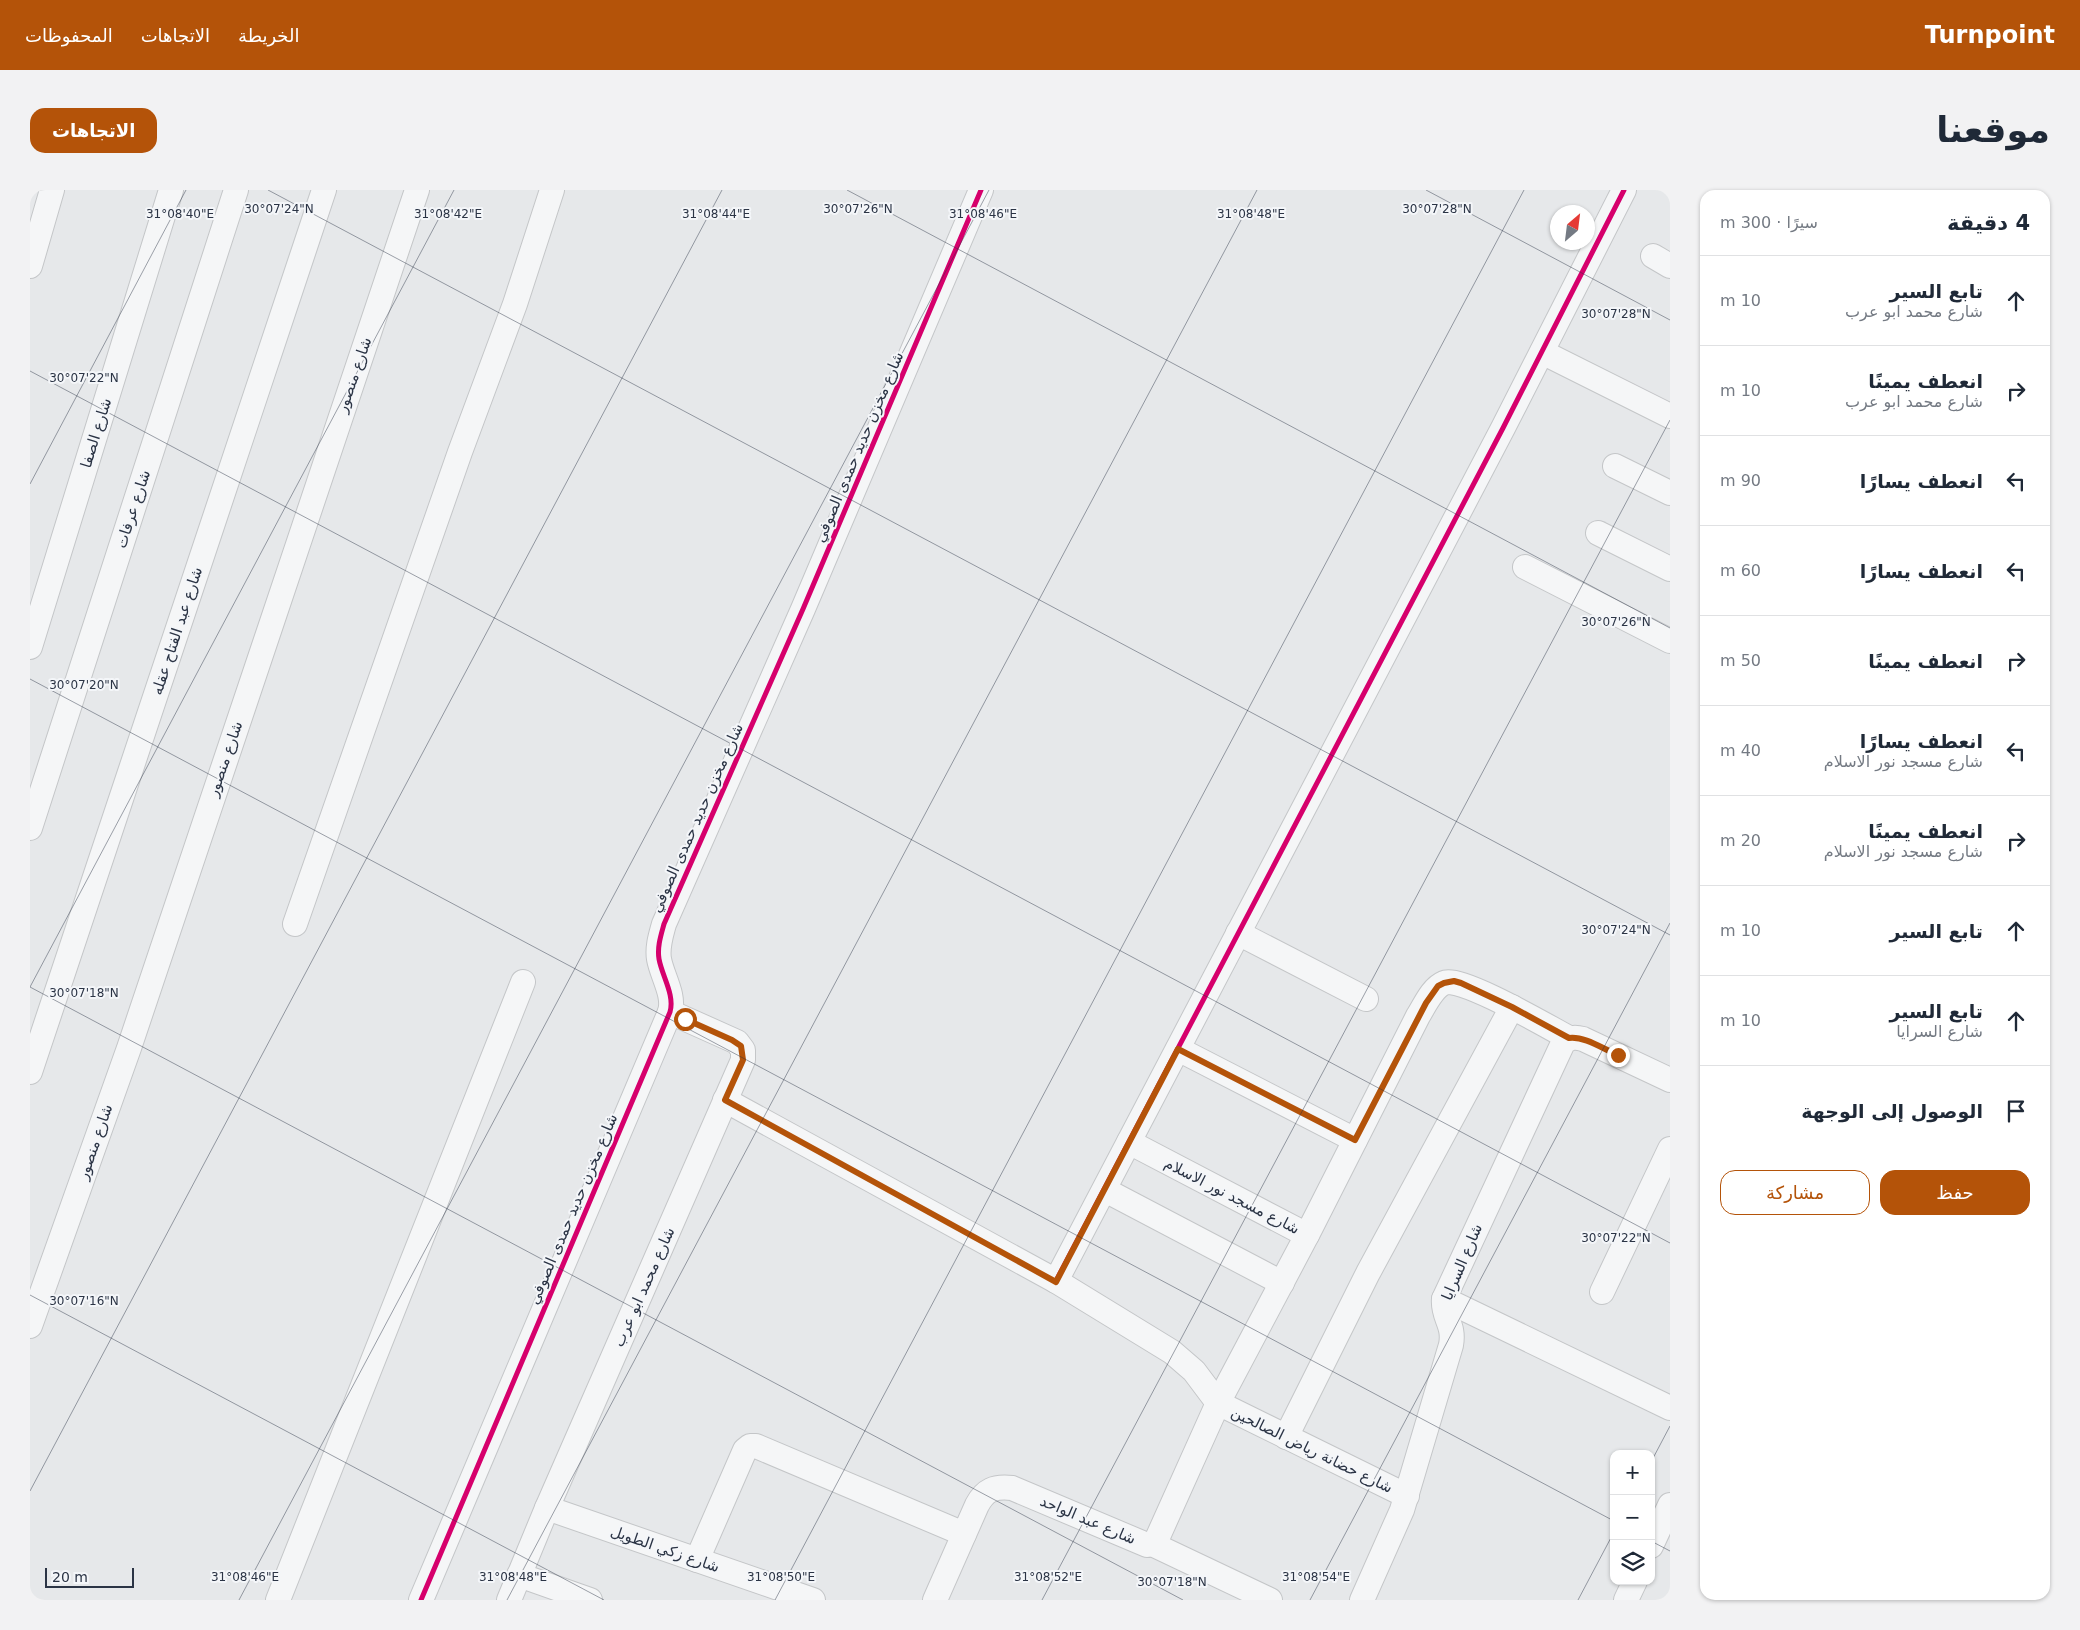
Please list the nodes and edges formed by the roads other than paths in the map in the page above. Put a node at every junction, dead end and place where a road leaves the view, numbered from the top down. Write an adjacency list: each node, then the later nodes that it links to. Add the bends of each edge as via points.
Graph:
1 (52, 190): 9 (street)
2 (171, 190): 18 (street, شارع الصفا)
3 (236, 190): 19 (street, شارع عرفات)
4 (324, 190): 28 (street, شارع عبد الفتاح عقله)
5 (416, 190): 40 (street, شارع منصور, via 128,1048)
6 (552, 190): 20 (street, via 515,304)
7 (981, 190): 25 (street, شارع مخزن حديد حمدى الصوفي, via 803,609 664,924 659,958 671,998)
8 (1624, 190): 10 (street)
9 (30, 266)
10 (1542, 352): 11 (street); 21 (street)
11 (1670, 416)
12 (1615, 466): 13 (street)
13 (1670, 493)
14 (1598, 533): 16 (street)
15 (1525, 567): 17 (street)
16 (1670, 569)
17 (1670, 641)
18 (30, 647)
19 (30, 828)
20 (295, 924)
21 (1238, 933): 23 (street); 27 (street)
22 (524, 982): 55 (street)
23 (1366, 999)
24 (1512, 1007): 26 (street); 31 (street, شارع مسجد نور الاسلام, via 1461,983 1449,981 1438,986 1418,1016); 43 (street, via 1368,1273)
25 (670, 1012): 30 (street, شارع محمد ابو عرب, via 741,1046 743,1060); 56 (street, شارع مخزن حديد حمدى الصوفي)
26 (1569, 1038): 29 (street, via 1584,1039); 39 (street, شارع السرايا, via 1563,1043)
27 (1178, 1049): 31 (street); 32 (street)
28 (30, 1072)
29 (1670, 1080)
30 (725, 1100): 36 (street); 45 (street, شارع محمد ابو عرب)
31 (1355, 1140): 35 (street, شارع مسجد نور الاسلام)
32 (1129, 1142): 34 (street); 35 (street, شارع مسجد نور الاسلام)
33 (1670, 1149): 38 (street)
34 (1105, 1190): 36 (street); 37 (street)
35 (1307, 1234): 37 (street, شارع عبد الواحد)
36 (1056, 1282): 41 (street, via 1172,1352 1194,1371)
37 (1282, 1283): 41 (street, شارع عبد الواحد)
38 (1602, 1292)
39 (1444, 1299): 42 (street); 44 (street, شارع السرايا, via 1443,1307 1452,1329 1452,1338)
40 (30, 1326)
41 (1218, 1403): 43 (street, شارع حضانة رياض الصالحين); 49 (street, شارع عبد الواحد)
42 (1670, 1408)
43 (1286, 1437): 44 (street, شارع حضانة رياض الصالحين)
44 (1407, 1496): 61 (street, شارع السرايا)
45 (547, 1508): 50 (street, شارع زكي الطويل); 51 (street, شارع محمد ابو عرب)
46 (1668, 1514): 48 (street)
47 (964, 1534): 49 (street, شارع عبد الواحد, via 982,1496 1001,1486); 50 (street, via 750,1446 745,1450); 54 (street, شارع عبد الواحد)
48 (1654, 1540)
49 (1152, 1544): 53 (street)
50 (697, 1560): 59 (street, شارع زكي الطويل)
51 (519, 1574): 57 (street, شارع محمد ابو عرب); 58 (street)
52 (1633, 1585): 62 (street)
53 (1245, 1595): 60 (street)
54 (940, 1599)
55 (278, 1600)
56 (421, 1600)
57 (509, 1600)
58 (590, 1600)
59 (812, 1600)
60 (1270, 1600)
61 (1362, 1600)
62 (1626, 1600)

